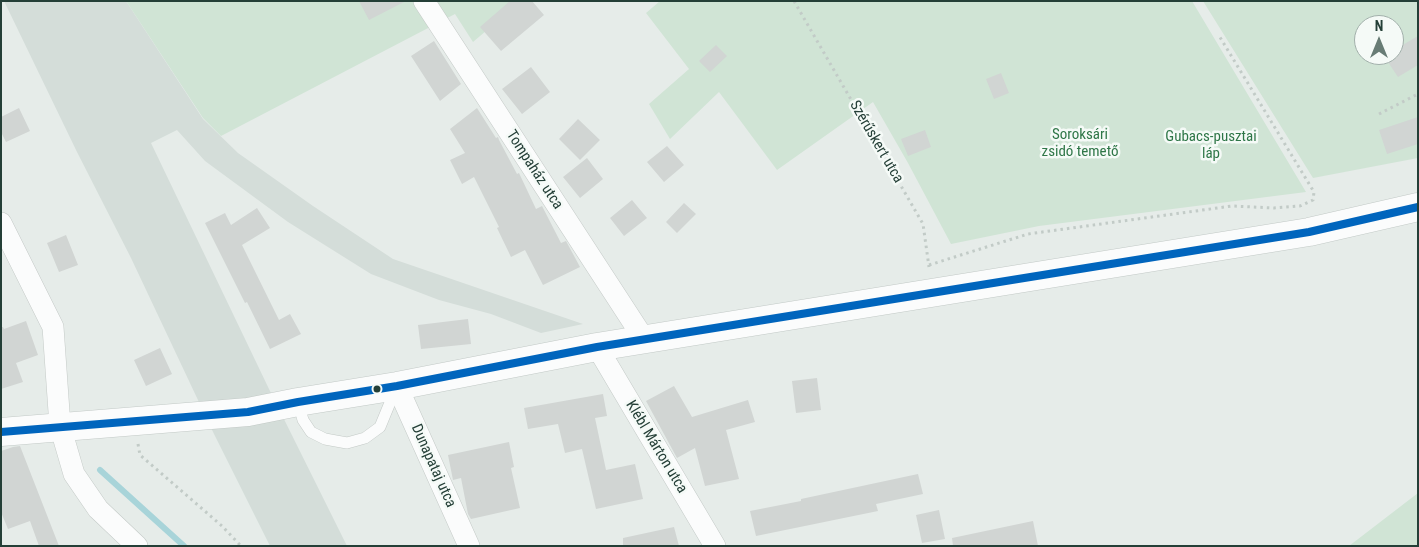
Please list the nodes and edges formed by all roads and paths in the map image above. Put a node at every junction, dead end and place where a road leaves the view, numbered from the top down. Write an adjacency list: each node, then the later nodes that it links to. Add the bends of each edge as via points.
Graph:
1 (424, 1): 10 (street, Tompaház utca)
2 (794, 1): 8 (path, Szérűskert utca, via 923,224)
3 (1218, 34): 8 (path, via 1314,192 1313,200 1300,206 1232,206 1028,234)
4 (1418, 94): 5 (path)
5 (1379, 114)
6 (1418, 207): 9 (street, via 1309,232)
7 (1, 223): 15 (street, via 53,328)
8 (928, 265): 9 (path, Szérűskert utca)
9 (932, 292): 10 (street)
10 (644, 339): 11 (street)
11 (597, 347): 12 (street); 20 (street, Klébl Márton utca)
12 (397, 386): 13 (street); 13 (lane, via 380,427 365,438 347,443 310,432); 19 (street, Dunapataj utca)
13 (298, 402): 14 (street, via 248,412)
14 (134, 421): 15 (street); 18 (path, via 140,455)
15 (60, 426): 16 (street); 17 (street, via 74,474 98,509)
16 (1, 432)
17 (138, 546)
18 (241, 546)
19 (469, 546)
20 (715, 546)

